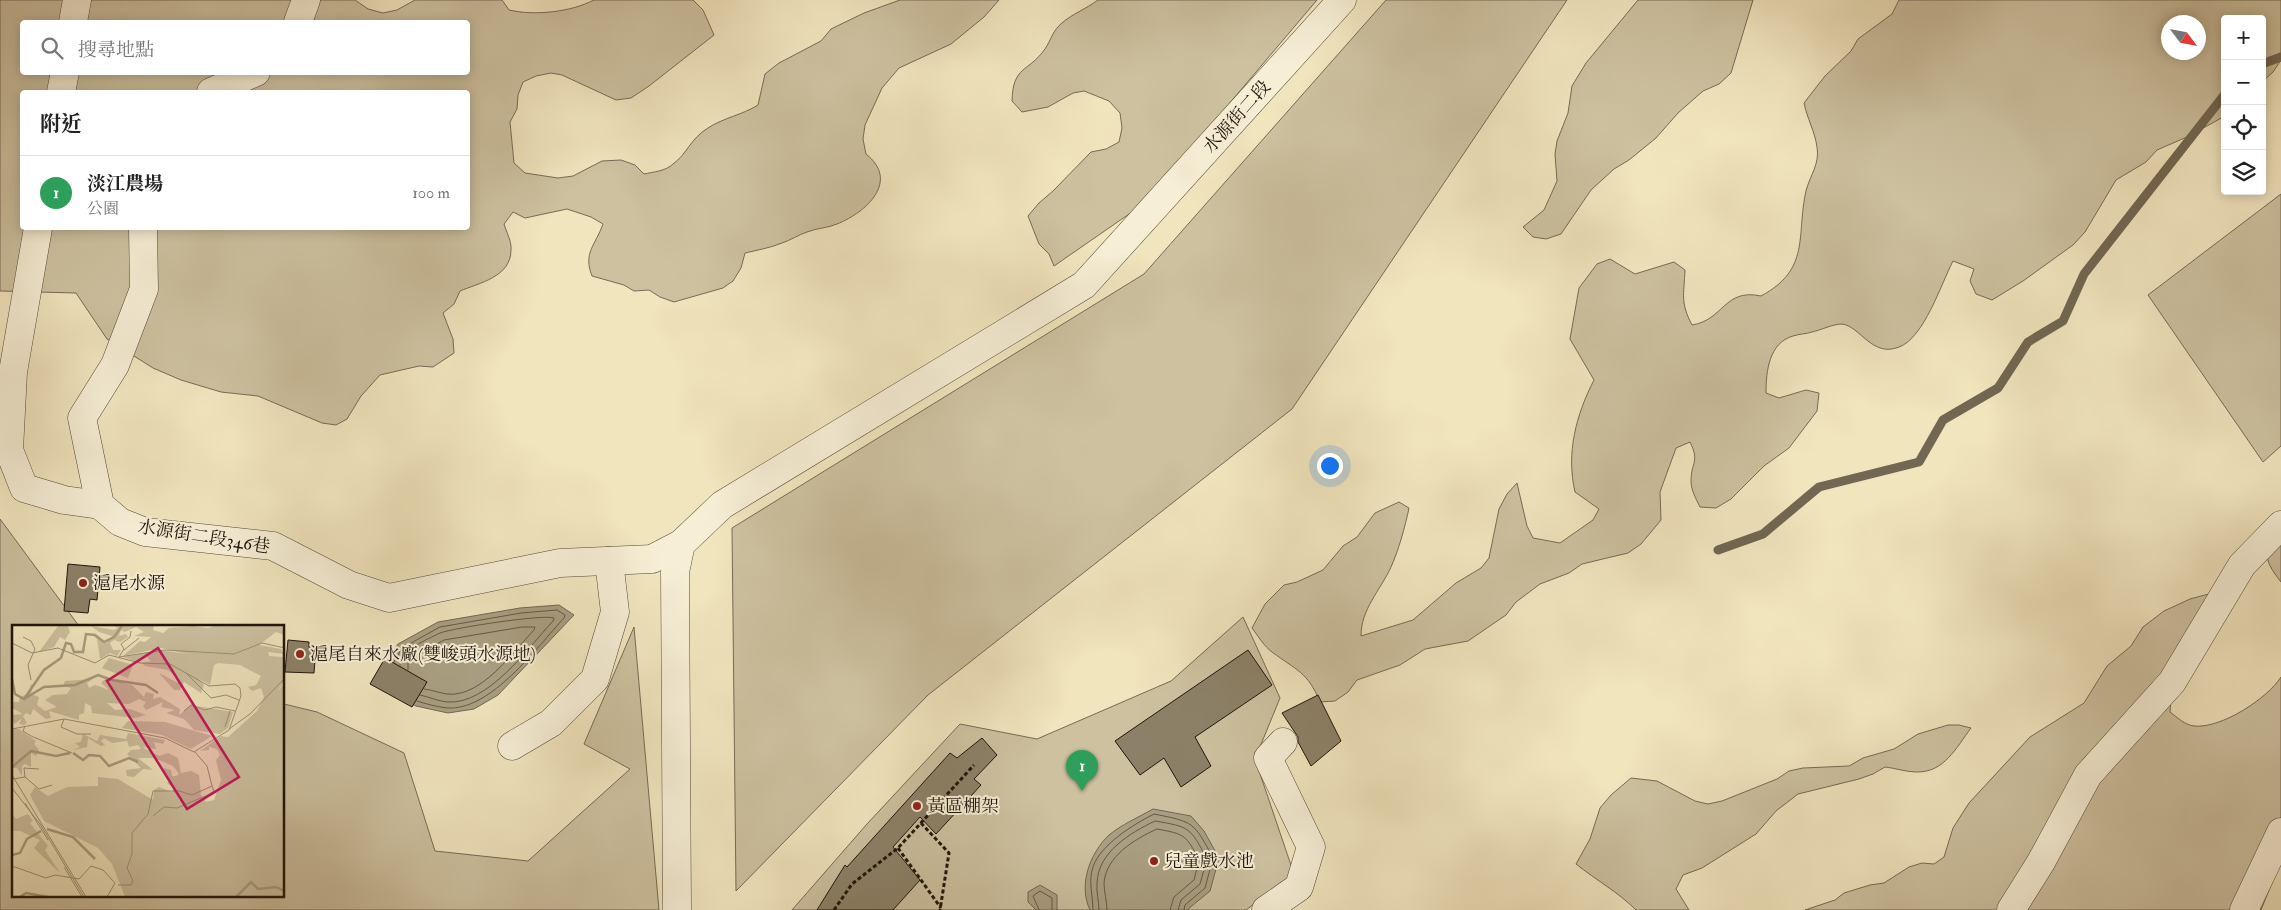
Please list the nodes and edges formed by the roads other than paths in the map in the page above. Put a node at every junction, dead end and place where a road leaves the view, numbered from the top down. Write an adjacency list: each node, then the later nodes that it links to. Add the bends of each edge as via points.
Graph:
1 (77, 0): 4 (street)
2 (306, 0): 5 (street)
3 (1342, 0): 14 (street, 水源街二段, via 1084,285 722,505)
4 (73, 20)
5 (299, 20)
6 (64, 75): 8 (street)
7 (249, 75): 9 (street)
8 (61, 90)
9 (216, 90)
10 (38, 230): 12 (street, via 13,372 9,450 24,488 64,500)
11 (143, 230): 12 (street, via 144,289 115,365 82,418)
12 (100, 505): 15 (street, 水源街二段346巷, via 120,522 145,532 274,546 349,586 389,598 560,563)
13 (2281, 525): 21 (street, via 2242,565 2172,682 2088,775)
14 (681, 544): 15 (street, 水源街二段346巷, via 652,559); 19 (street, via 675,572)
15 (609, 561): 17 (street, via 615,612 595,679 551,723)
16 (1283, 742): 20 (street, via 1268,758 1311,847 1299,887)
17 (512, 746)
18 (2281, 832): 22 (street)
19 (678, 910)
20 (1266, 910)
21 (2011, 910)
22 (2244, 910)

